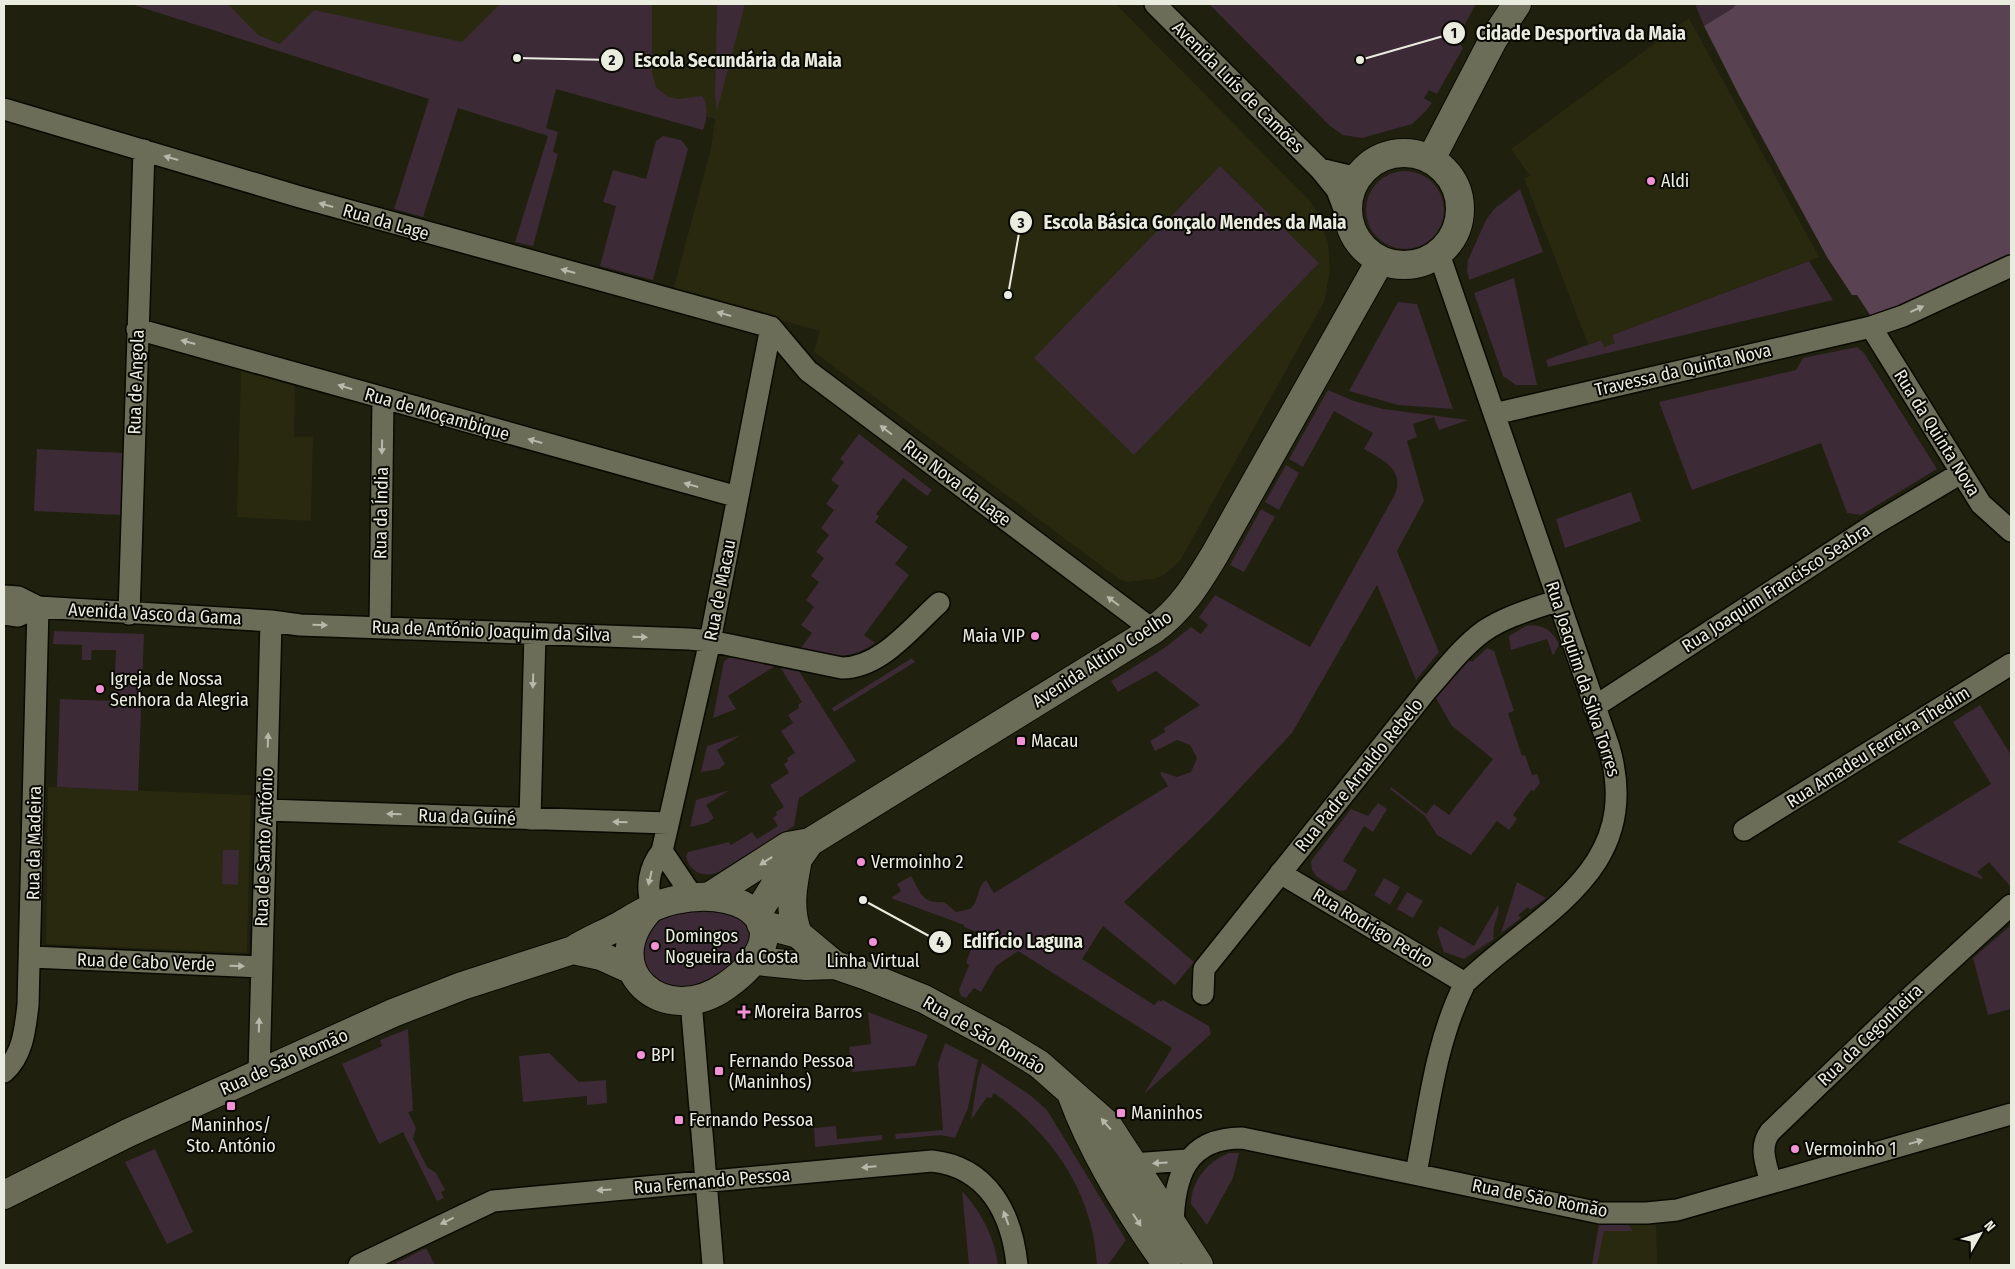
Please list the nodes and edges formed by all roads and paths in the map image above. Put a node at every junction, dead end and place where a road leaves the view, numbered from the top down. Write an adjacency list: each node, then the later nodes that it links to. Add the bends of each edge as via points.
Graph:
1 (1155, 4): 6 (street, Avenida Luís de Camões)
2 (1517, 4): 5 (main road, via 1493,40)
3 (4, 109): 4 (street, Rua da Lage)
4 (144, 150): 13 (street, Rua da Lage, one-way to 4, via 318,203); 14 (street, Rua de Angola)
5 (1431, 159): 7 (main road, via 1399,153 1382,157 1368,165); 9 (main road, via 1447,172 1457,190 1461,210 1458,227)
6 (1320, 169): 7 (street); 8 (street, Avenida Luís de Camões, via 1337,190)
7 (1357, 178): 8 (main road, via 1347,207)
8 (1349, 222): 10 (main road, via 1360,245)
9 (1439, 254): 10 (main road, via 1428,261 1410,265); 16 (street, Rua Joaquim da Silva Torres)
10 (1380, 261): 28 (main road, Avenida Altino Coelho, via 1206,569 1182,605)
11 (2011, 266): 12 (street, Travessa da Quinta Nova, one-way to 11)
12 (1871, 327): 16 (street, Travessa da Quinta Nova); 17 (street, Rua da Quinta Nova)
13 (771, 328): 18 (street, Rua de Macau); 28 (street, Rua Nova da Lage, one-way to 13, via 808,371)
14 (137, 329): 15 (street, Rua de Moçambique, one-way to 14); 25 (street, Rua de Angola)
15 (383, 399): 18 (street, Rua de Moçambique, one-way to 15); 27 (street, Rua da Índia, one-way to 27)
16 (1494, 414): 21 (street, Rua Joaquim da Silva Torres)
17 (1961, 473): 19 (street, Rua da Quinta Nova, via 1981,504); 32 (street, Rua Joaquim Francisco Seabra, via 1875,524)
18 (738, 498): 30 (street, Rua de Macau)
19 (2011, 531)
20 (4, 596): 23 (street, Avenida Vasco da Gama, via 18,597)
21 (1559, 600): 32 (street, Rua Joaquim da Silva Torres); 39 (street, Rua Padre Arnaldo Rebelo, via 1500,622 1461,651)
22 (939, 603): 30 (street, Rua de António Joaquim da Silva, via 888,649 855,668)
23 (38, 607): 24 (street, Avenida Vasco da Gama, via 18,616); 25 (street, Avenida Vasco da Gama); 46 (street, Rua da Madeira)
24 (4, 614)
25 (129, 614): 26 (street, Avenida Vasco da Gama)
26 (271, 621): 27 (street, Rua de António Joaquim da Silva, one-way to 27); 33 (street, Rua de Santo António, one-way to 26)
27 (380, 628): 29 (street, Rua de António Joaquim da Silva)
28 (1153, 630): 37 (main road, Avenida Altino Coelho)
29 (535, 633): 30 (street, Rua de António Joaquim da Silva, one-way to 30); 34 (street, one-way to 34)
30 (710, 641): 35 (street, Rua de Macau)
31 (2011, 664): 36 (street, Rua Amadeu Ferreira Thedim)
32 (1594, 707): 51 (street, Rua Joaquim da Silva Torres, via 1615,769 1618,792 1612,826 1596,863 1570,897)
33 (266, 810): 34 (street, Rua da Guiné, one-way to 33); 49 (street, Rua de Santo António)
34 (530, 819): 35 (street, Rua da Guiné, one-way to 34)
35 (668, 824): 38 (street, Rua de Macau)
36 (1744, 830)
37 (804, 850): 40 (main road, one-way to 40, via 788,846); 43 (main road, via 780,877); 44 (main road, via 791,898)
38 (662, 851): 40 (street); 42 (street, Rua de Macau, one-way to 42, via 654,862 648,889)
39 (1280, 873): 51 (street, Rua Rodrigo Pedro); 52 (street, Rua Padre Arnaldo Rebelo, via 1204,969)
40 (702, 896): 42 (main road, Rua de São Romão, via 675,899); 43 (main road, Rua de São Romão, via 727,897 742,902)
41 (2011, 905): 61 (street, Rua da Cegonheira, via 1770,1132 1763,1153)
42 (651, 908): 45 (main road, Rua de São Romão); 50 (main road, via 632,932 629,948)
43 (759, 919): 44 (main road, Rua de São Romão); 47 (main road, via 763,940)
44 (798, 934): 48 (main road, Rua de São Romão)
45 (574, 950): 50 (main road, via 601,956); 55 (main road, Rua de São Romão, via 462,986 393,1013)
46 (31, 958): 49 (street, Rua de Cabo Verde, one-way to 49); 54 (street, Rua da Madeira, via 25,1033 19,1052)
47 (756, 961): 48 (main road, Rua de São Romão); 53 (main road, via 725,987 706,998)
48 (835, 965): 58 (main road, Rua de São Romão, via 902,990 1039,1064 1107,1124)
49 (261, 967): 55 (street, Rua de Santo António, one-way to 49)
50 (632, 970): 53 (main road, via 646,990 658,997 677,1002)
51 (1466, 983): 59 (street, Rua Joaquim da Silva Torres, via 1438,1055)
52 (1203, 994)
53 (691, 1000): 60 (street)
54 (4, 1072)
55 (259, 1074): 62 (main road, Rua de São Romão, via 128,1133)
56 (2011, 1114): 61 (street, Rua de São Romão, one-way to 56)
57 (1187, 1160): 58 (street, one-way to 58); 59 (street, Rua de São Romão, via 1214,1141 1242,1138); 63 (street, via 1174,1201)
58 (1122, 1171): 63 (main road); 67 (main road, one-way to 67)
59 (1416, 1173): 61 (street, Rua de São Romão, via 1600,1213 1676,1210)
60 (705, 1182): 64 (street, Rua Fernando Pessoa, one-way to 64, via 493,1201); 65 (street); 66 (street, Rua Fernando Pessoa, one-way to 60, via 1001,1206 974,1176 948,1163)
61 (1771, 1182)
62 (4, 1195)
63 (1173, 1226): 68 (main road)
64 (359, 1265)
65 (713, 1265)
66 (1018, 1265)
67 (1167, 1265)
68 (1199, 1265)

